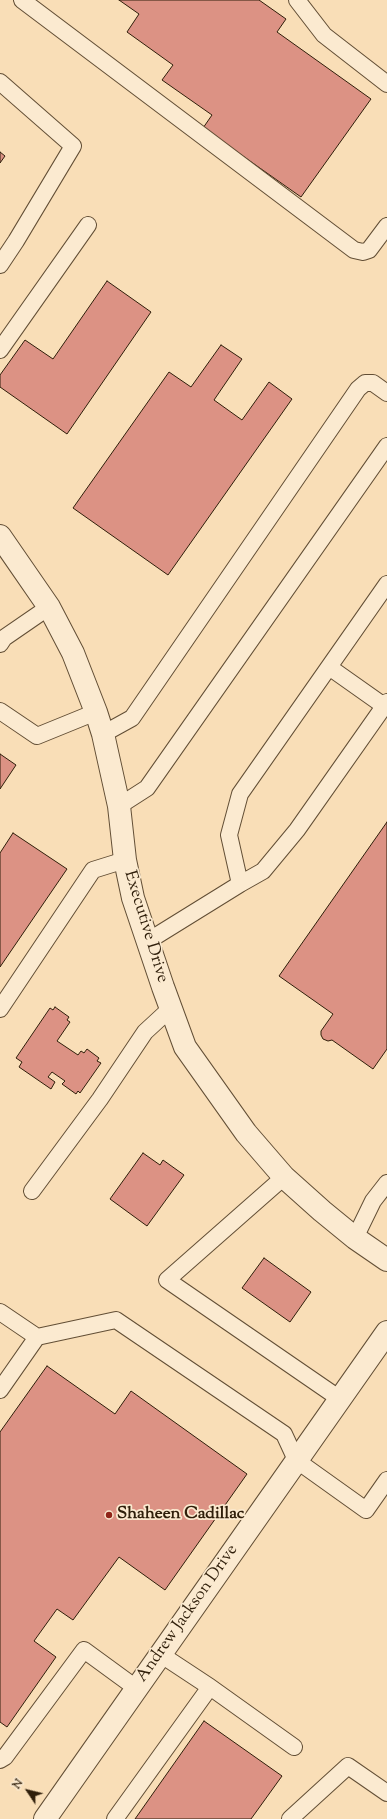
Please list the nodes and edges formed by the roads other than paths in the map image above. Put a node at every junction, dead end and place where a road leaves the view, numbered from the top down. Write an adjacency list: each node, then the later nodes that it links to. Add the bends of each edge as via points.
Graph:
1 (22, 0): 6 (lane, via 354,250 369,250)
2 (297, 0): 4 (lane, via 324,35)
3 (0, 82): 7 (lane, via 73,146)
4 (387, 84)
5 (88, 225): 8 (lane)
6 (387, 226)
7 (0, 265)
8 (0, 350)
9 (387, 393): 19 (lane, via 372,383 358,389 132,718)
10 (387, 446): 20 (lane, via 147,788)
11 (0, 536): 13 (street, Executive Drive)
12 (387, 584): 15 (lane)
13 (49, 607): 14 (lane, via 4,638); 18 (street, Executive Drive, via 73,653)
14 (0, 644)
15 (329, 667): 16 (lane); 22 (lane, via 240,794 229,835)
16 (386, 705): 22 (lane, via 297,830 262,871)
17 (0, 711): 18 (lane, via 37,736)
18 (96, 712): 19 (street, Executive Drive)
19 (103, 734): 20 (street, Executive Drive)
20 (119, 806): 21 (street, Executive Drive)
21 (125, 860): 23 (street, Executive Drive, via 133,898); 25 (lane, via 93,870)
22 (240, 884): 23 (lane)
23 (148, 941): 24 (street, Executive Drive)
24 (171, 1008): 26 (street, Executive Drive, via 185,1046 246,1133); 28 (lane, via 145,1032 100,1099)
25 (0, 1009)
26 (284, 1177): 29 (street, Executive Drive); 35 (lane, via 167,1280)
27 (387, 1183): 29 (lane, via 373,1201)
28 (32, 1191)
29 (355, 1238): 30 (street, Executive Drive)
30 (387, 1260)
31 (0, 1312): 33 (lane)
32 (387, 1332): 35 (street, Andrew Jackson Drive)
33 (37, 1337): 34 (lane); 36 (lane, via 116,1320 284,1434)
34 (0, 1390)
35 (340, 1399): 36 (street, Andrew Jackson Drive)
36 (296, 1460): 37 (lane, via 366,1510); 38 (street, Andrew Jackson Drive)
37 (387, 1480)
38 (160, 1654): 39 (street, Andrew Jackson Drive); 40 (lane)
39 (136, 1688): 42 (lane, via 84,1650 5,1757); 44 (street, Andrew Jackson Drive)
40 (210, 1688): 41 (lane); 45 (lane)
41 (294, 1747)
42 (0, 1760)
43 (387, 1793): 46 (lane, via 348,1766)
44 (45, 1819)
45 (115, 1819)
46 (290, 1819)

